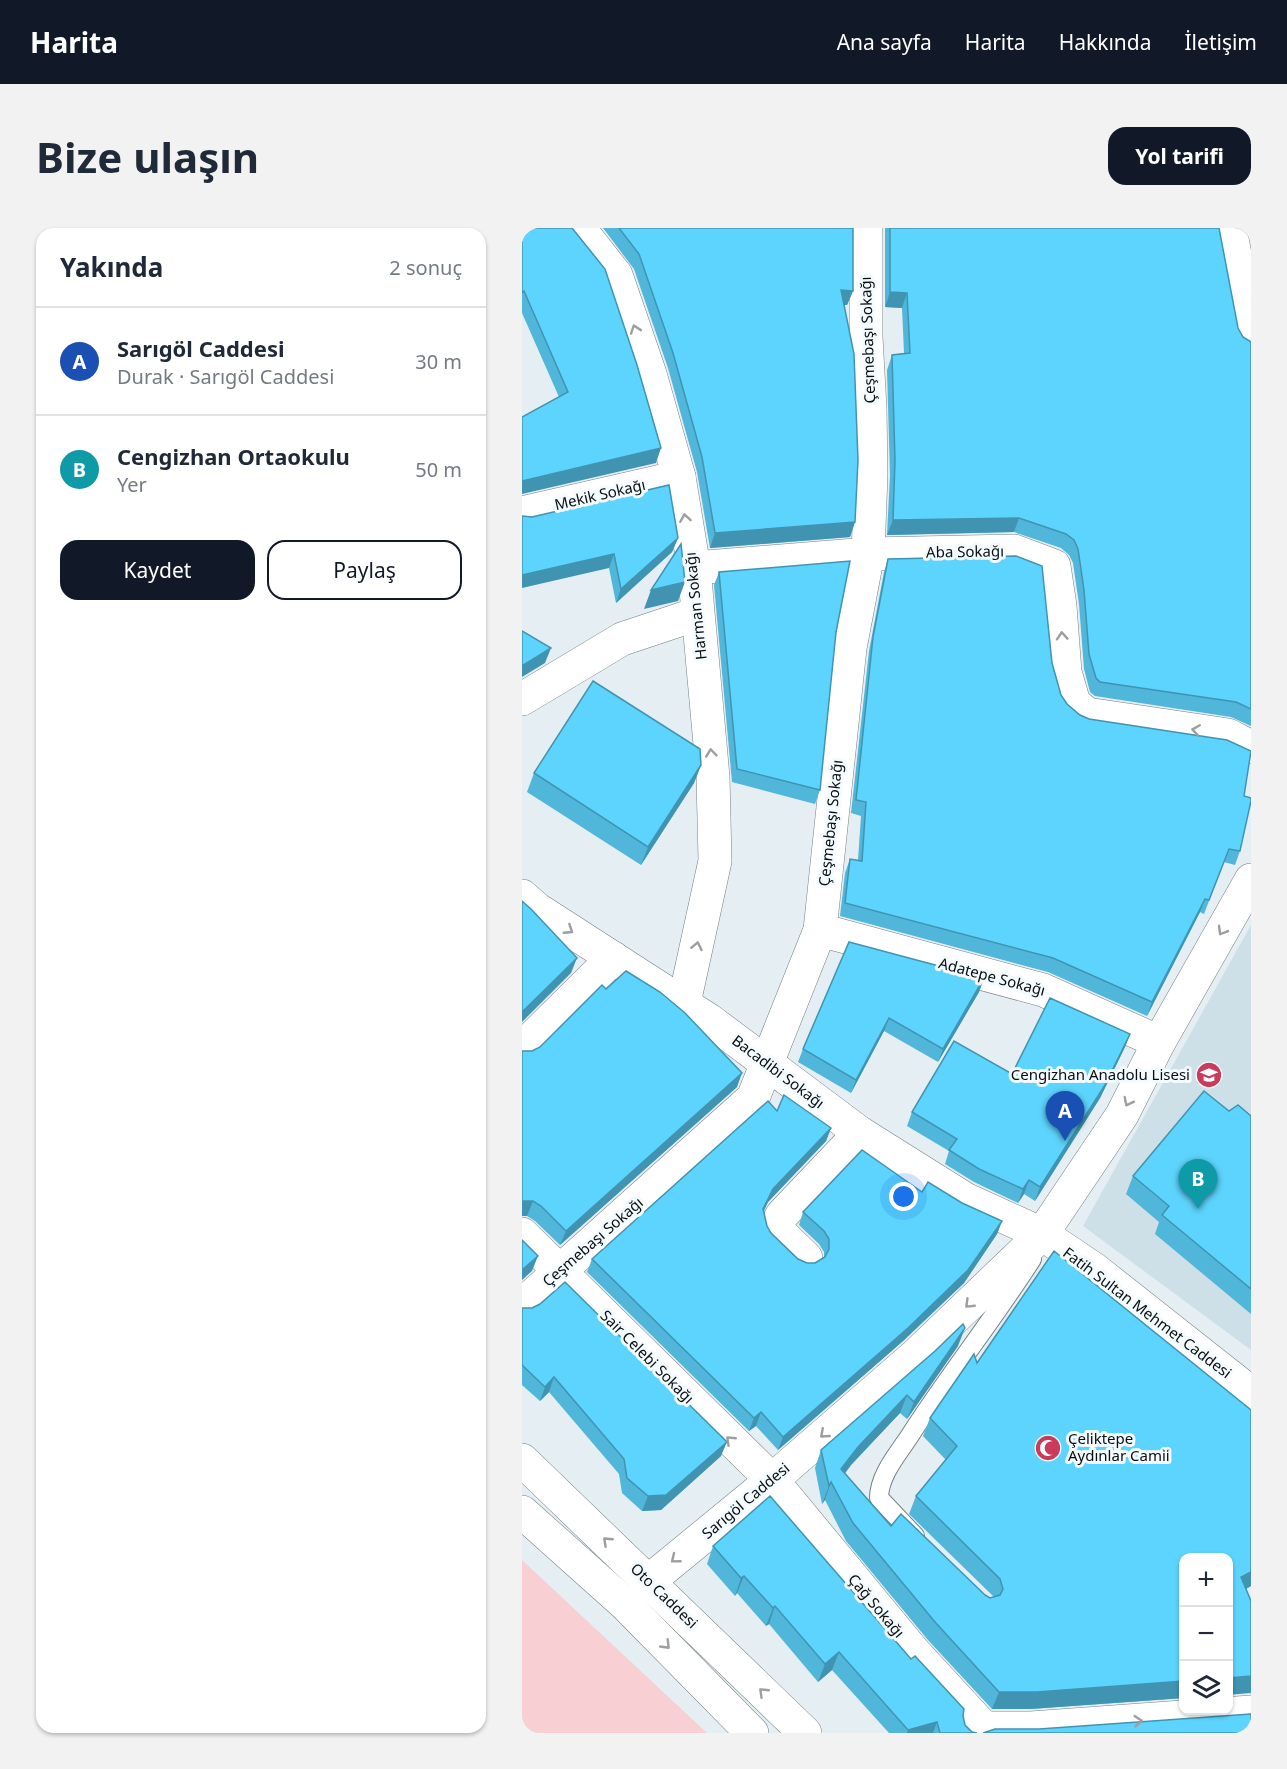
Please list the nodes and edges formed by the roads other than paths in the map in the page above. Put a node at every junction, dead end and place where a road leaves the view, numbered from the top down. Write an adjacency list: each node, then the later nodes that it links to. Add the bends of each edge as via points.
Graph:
1 (579, 228): 5 (street, Harman Sokağı, one-way to 1, via 616,275)
2 (866, 228): 7 (street, Çeşmebaşı Sokağı, via 871,475)
3 (1230, 228): 4 (street)
4 (1251, 339)
5 (679, 477): 6 (street, Mekik Sokağı); 8 (street, Harman Sokağı, one-way to 5)
6 (522, 513)
7 (868, 554): 8 (street, Aba Sokağı); 11 (street, Aba Sokağı, one-way to 7, via 1228,735 1087,714 1074,703 1065,672 1054,566 1014,551); 14 (street, Çeşmebaşı Sokağı, via 850,648)
8 (694, 568): 9 (street, Harman Sokağı)
9 (697, 614): 10 (street, via 622,639); 16 (street, Harman Sokağı, one-way to 9, via 715,861 713,777)
10 (522, 699)
11 (1251, 747)
12 (1251, 880): 17 (street, Sarıgöl Caddesi, one-way to 17)
13 (522, 896): 15 (street, Bacadibi Sokağı, one-way to 15)
14 (820, 930): 17 (street, Adatepe Sokağı, via 1043,990); 19 (street, Çeşmebaşı Sokağı)
15 (614, 958): 16 (street, Bacadibi Sokağı); 18 (street)
16 (684, 1003): 19 (street, Bacadibi Sokağı)
17 (1159, 1042): 22 (street, Sarıgöl Caddesi, one-way to 22, via 1122,1115)
18 (522, 1048)
19 (767, 1063): 20 (street, Bacadibi Sokağı); 24 (street, Çeşmebaşı Sokağı, via 753,1098)
20 (860, 1133): 22 (street, Bacadibi Sokağı, via 965,1199); 23 (street, via 777,1224 780,1233)
21 (522, 1234): 24 (street, Sair Celebi Sokağı)
22 (1044, 1236): 26 (street, Fatih Sultan Mehmet Caddesi, via 1094,1269); 28 (street, Sarıgöl Caddesi, one-way to 28, via 916,1355); 30 (lane, via 921,1418 879,1488 879,1498)
23 (806, 1258)
24 (559, 1271): 25 (street, Çeşmebaşı Sokağı); 28 (street, Sair Celebi Sokağı, one-way to 24)
25 (522, 1305)
26 (1251, 1393)
27 (522, 1460): 31 (street, Oto Caddesi, one-way to 27)
28 (771, 1480): 31 (street, Sarıgöl Caddesi, one-way to 31); 34 (street, Çağ Sokağı)
29 (522, 1512): 32 (street)
30 (930, 1550)
31 (649, 1581): 32 (street, Sarıgöl Caddesi); 36 (street, Oto Caddesi, one-way to 31)
32 (625, 1604): 35 (street, one-way to 35)
33 (1251, 1712): 34 (street, Çağ Sokağı, one-way to 33)
34 (980, 1731)
35 (752, 1733)
36 (805, 1733)

